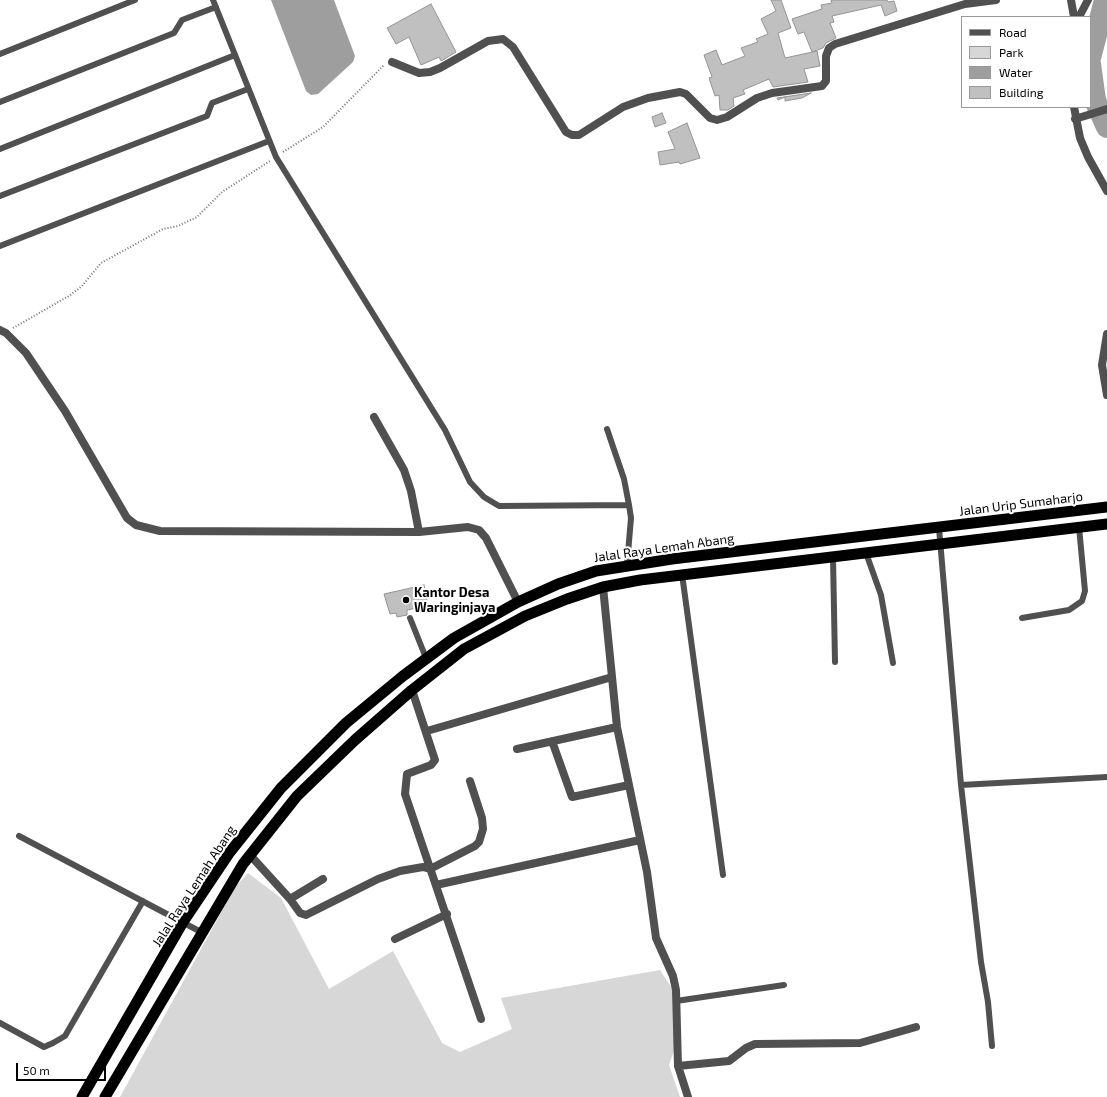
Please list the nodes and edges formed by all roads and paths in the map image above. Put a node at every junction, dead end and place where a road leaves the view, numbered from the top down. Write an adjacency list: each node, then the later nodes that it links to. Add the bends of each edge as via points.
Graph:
1 (135, 0): 9 (lane)
2 (212, 0): 6 (lane)
3 (996, 0): 11 (street, via 965,4 835,44 829,48 826,56 826,81 822,86 758,98 717,120 710,118 686,94 680,92 648,98 623,107 579,135 566,132 513,47 503,39 488,42 430,72 419,73)
4 (1071, 0): 7 (street)
5 (1088, 0): 8 (street)
6 (216, 7): 10 (lane); 13 (lane, via 182,20 174,33)
7 (1074, 16)
8 (1080, 16)
9 (0, 54)
10 (235, 55): 12 (lane); 18 (lane)
11 (392, 62): 19 (path, via 382,66 322,127)
12 (248, 89): 17 (lane); 21 (lane, via 212,103 207,116)
13 (0, 102)
14 (1074, 108): 16 (street)
15 (1105, 110): 16 (street)
16 (1075, 118): 20 (street, via 1088,157)
17 (269, 141): 19 (lane); 22 (lane)
18 (0, 149)
19 (276, 157): 23 (path, via 222,192 196,216 178,226 163,229 101,263 82,286 60,303); 28 (lane, via 445,430 470,482 484,497 499,506)
20 (1107, 191)
21 (0, 196)
22 (0, 246)
23 (3, 332): 33 (street, via 26,353 65,411 127,518 136,525 160,531)
24 (1107, 334): 25 (street, via 1102,365)
25 (1107, 395)
26 (374, 417): 33 (street, via 404,470)
27 (607, 429): 28 (lane, via 624,479)
28 (629, 505): 37 (lane, via 631,518)
29 (1107, 507): 32 (highway, Jalan Urip Sumaharjo)
30 (1107, 524): 31 (highway)
31 (1079, 527): 34 (highway); 42 (lane, via 1085,591 1082,601 1069,610)
32 (939, 528): 34 (lane); 37 (highway, Jalal Raya Lemah Abang)
33 (419, 532): 40 (street, via 468,527 479,530 486,538)
34 (939, 544): 35 (highway); 55 (lane)
35 (866, 553): 36 (highway); 45 (lane, via 881,595)
36 (833, 557): 38 (highway); 44 (lane)
37 (627, 565): 40 (highway, Jalal Raya Lemah Abang, via 596,571)
38 (682, 574): 39 (highway); 60 (lane)
39 (603, 587): 46 (street); 47 (highway, via 525,616 464,650)
40 (518, 602): 43 (highway, Jalal Raya Lemah Abang, via 454,638)
41 (410, 618): 43 (lane)
42 (1022, 618)
43 (426, 658): 66 (highway, Jalal Raya Lemah Abang, via 346,723 281,788 230,852)
44 (835, 662)
45 (893, 663)
46 (612, 677): 48 (street); 49 (street)
47 (412, 690): 49 (street); 58 (highway, via 297,796)
48 (617, 727): 50 (street); 54 (street)
49 (427, 731): 59 (street, via 436,760 431,765 407,774 405,794)
50 (552, 741): 51 (street); 54 (street, via 572,797)
51 (517, 749)
52 (1107, 777): 55 (lane)
53 (470, 781): 59 (street, via 482,818 483,829 479,842)
54 (629, 785): 57 (street)
55 (961, 785): 74 (lane)
56 (19, 836): 64 (lane)
57 (640, 840): 62 (street); 70 (street, via 656,938 673,976)
58 (250, 855): 63 (street); 67 (highway)
59 (430, 869): 62 (street); 63 (street, via 423,867 400,871 306,915 300,913)
60 (724, 875)
61 (323, 879): 63 (street)
62 (436, 884): 65 (street)
63 (290, 899)
64 (143, 901): 66 (lane); 72 (lane, via 65,1036 44,1047)
65 (446, 914): 68 (street); 71 (street)
66 (183, 922): 67 (lane); 76 (highway, Jalal Raya Lemah Abang)
67 (201, 932): 77 (highway)
68 (395, 939)
69 (784, 985): 70 (lane)
70 (676, 1001): 75 (street)
71 (481, 1019)
72 (0, 1022)
73 (916, 1027): 75 (street, via 860,1043 754,1044 728,1061)
74 (992, 1046)
75 (678, 1066): 78 (street)
76 (82, 1097)
77 (105, 1097)
78 (688, 1097)

